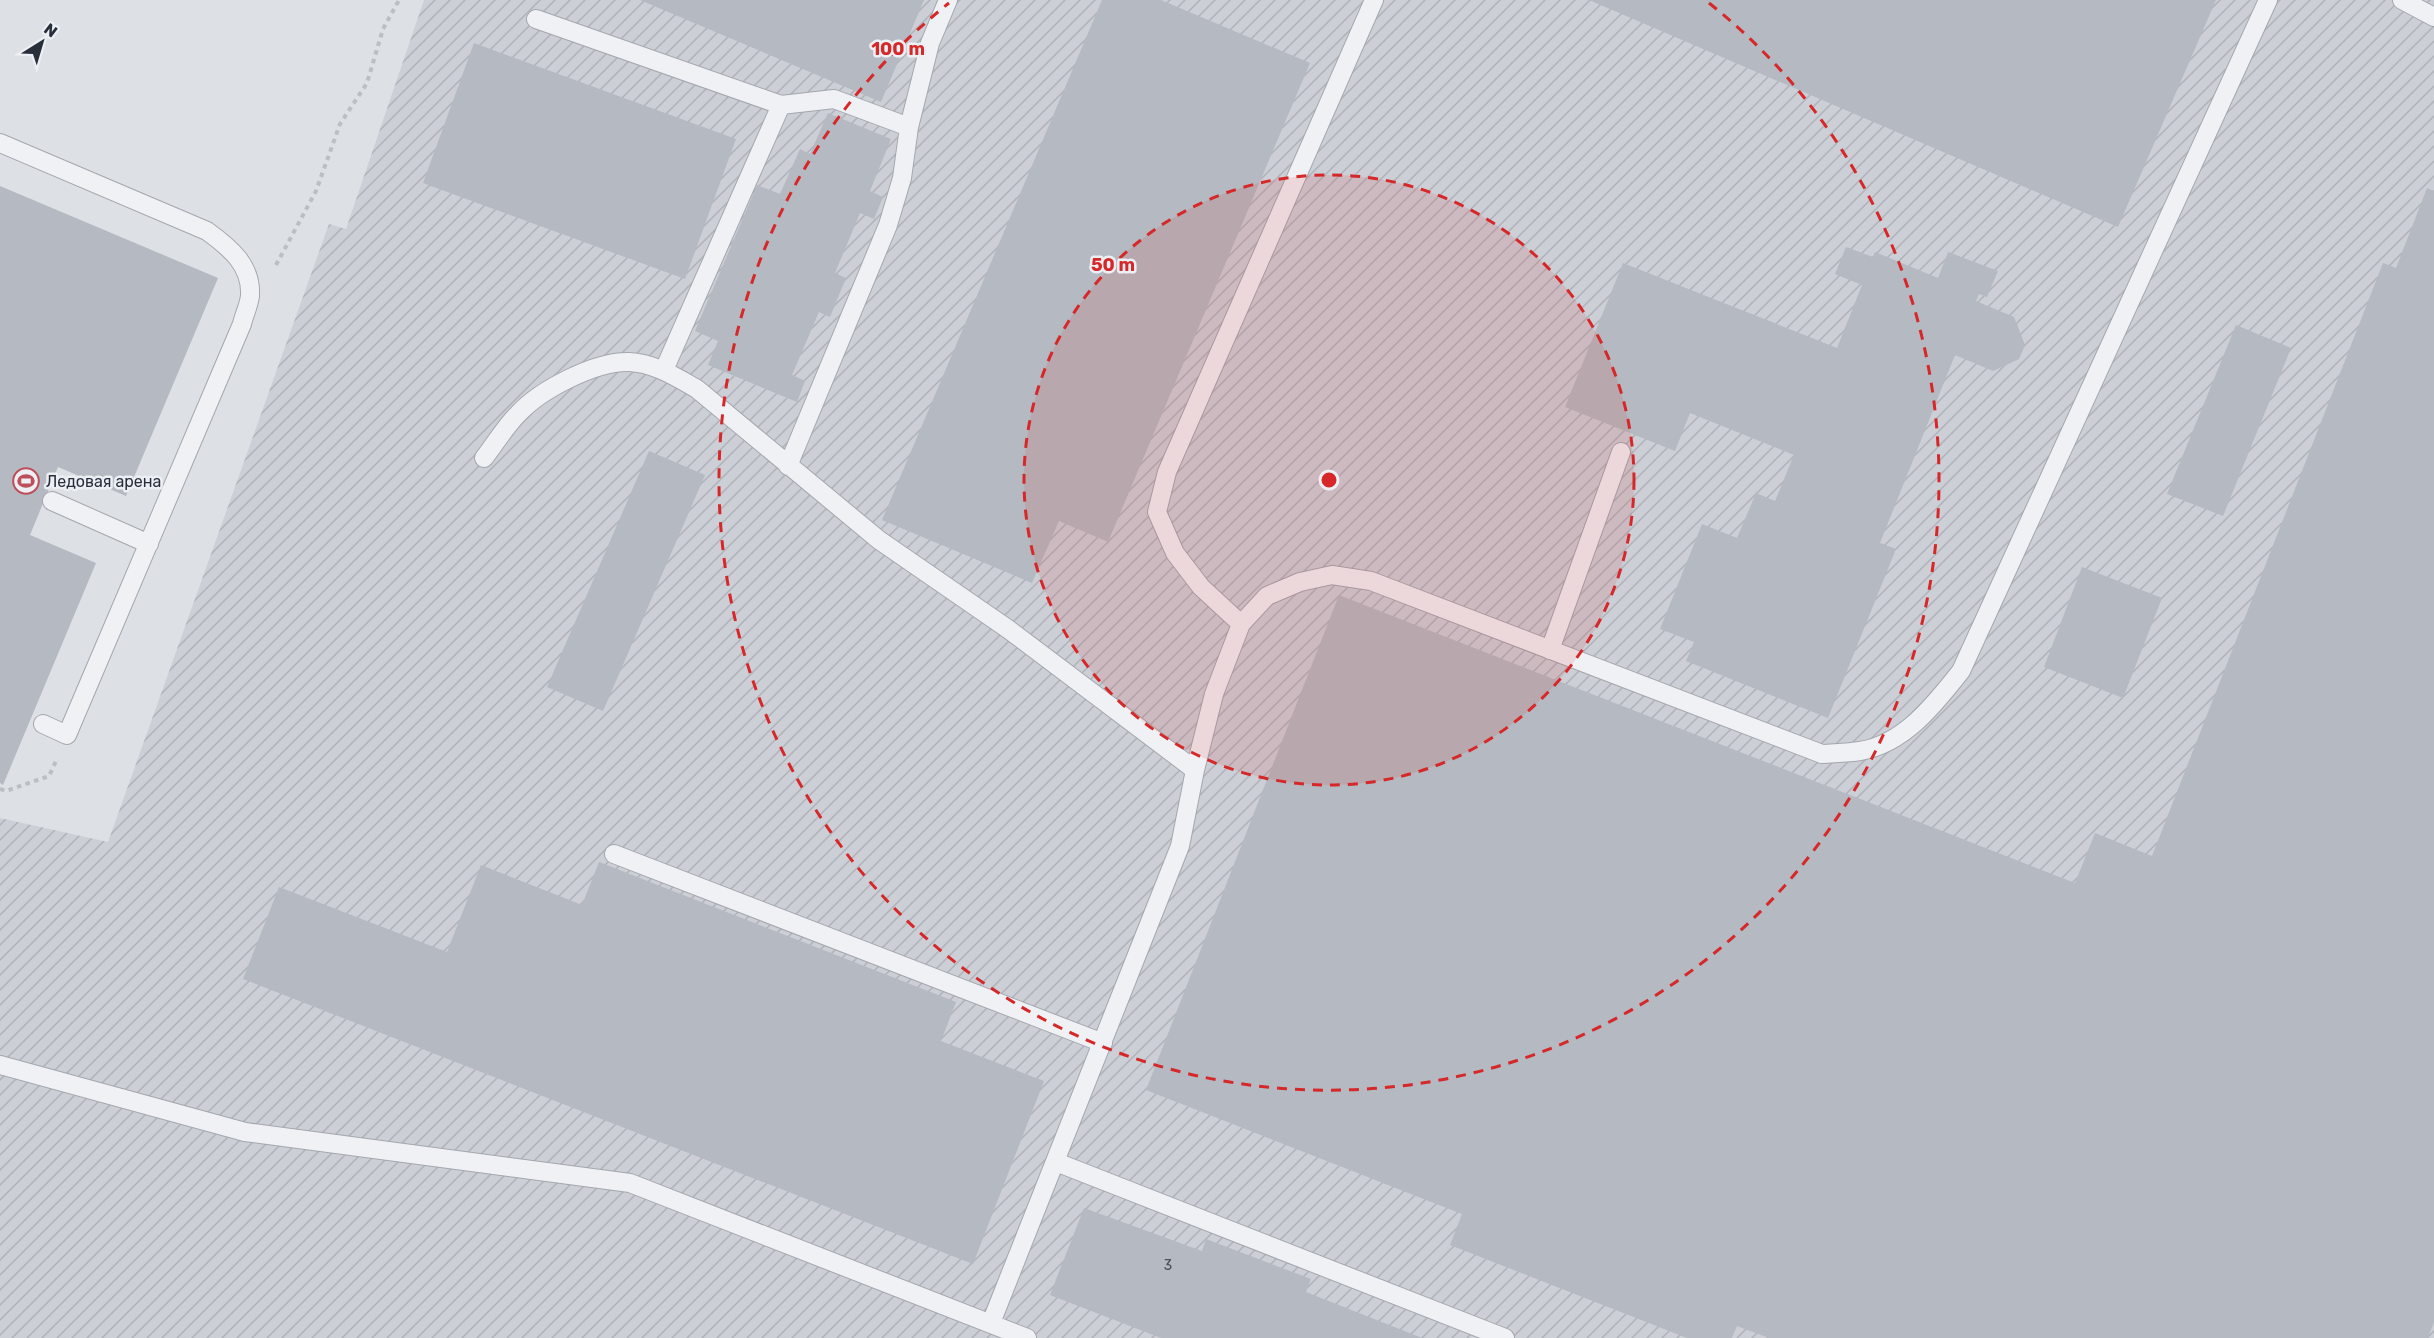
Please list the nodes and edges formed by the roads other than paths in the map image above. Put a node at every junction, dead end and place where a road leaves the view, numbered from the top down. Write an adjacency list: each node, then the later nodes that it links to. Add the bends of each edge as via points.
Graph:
1 (948, 0): 8 (lane, via 930,43)
2 (1374, 0): 16 (lane, via 1167,472 1157,512 1175,553 1201,587)
3 (2268, 0): 17 (lane, via 1961,671 1933,706 1898,737 1861,751 1822,753)
4 (2402, 0): 5 (lane)
5 (2434, 17)
6 (536, 19): 7 (lane)
7 (781, 105): 8 (lane, via 834,99); 10 (lane)
8 (909, 127): 13 (lane, via 902,178 888,225)
9 (0, 143): 15 (lane, via 207,231 230,248 246,268 250,295 242,324)
10 (664, 370): 12 (lane, via 628,362 595,368 548,390 518,413); 13 (lane, via 697,388)
11 (1621, 452): 17 (lane)
12 (484, 458)
13 (788, 466): 19 (lane, via 879,540 1008,629)
14 (52, 501): 15 (lane)
15 (149, 544): 18 (lane, via 67,735)
16 (1240, 624): 17 (lane, via 1267,596 1300,582 1332,575 1371,581); 19 (lane, via 1214,693)
17 (1550, 650)
18 (43, 724)
19 (1195, 770): 21 (lane, via 1180,846)
20 (614, 854): 21 (lane)
21 (1103, 1044): 23 (lane)
22 (0, 1065): 24 (lane, via 245,1132 630,1183)
23 (1056, 1162): 24 (lane); 26 (lane)
24 (991, 1323): 25 (lane)
25 (1028, 1338)
26 (1505, 1338)

